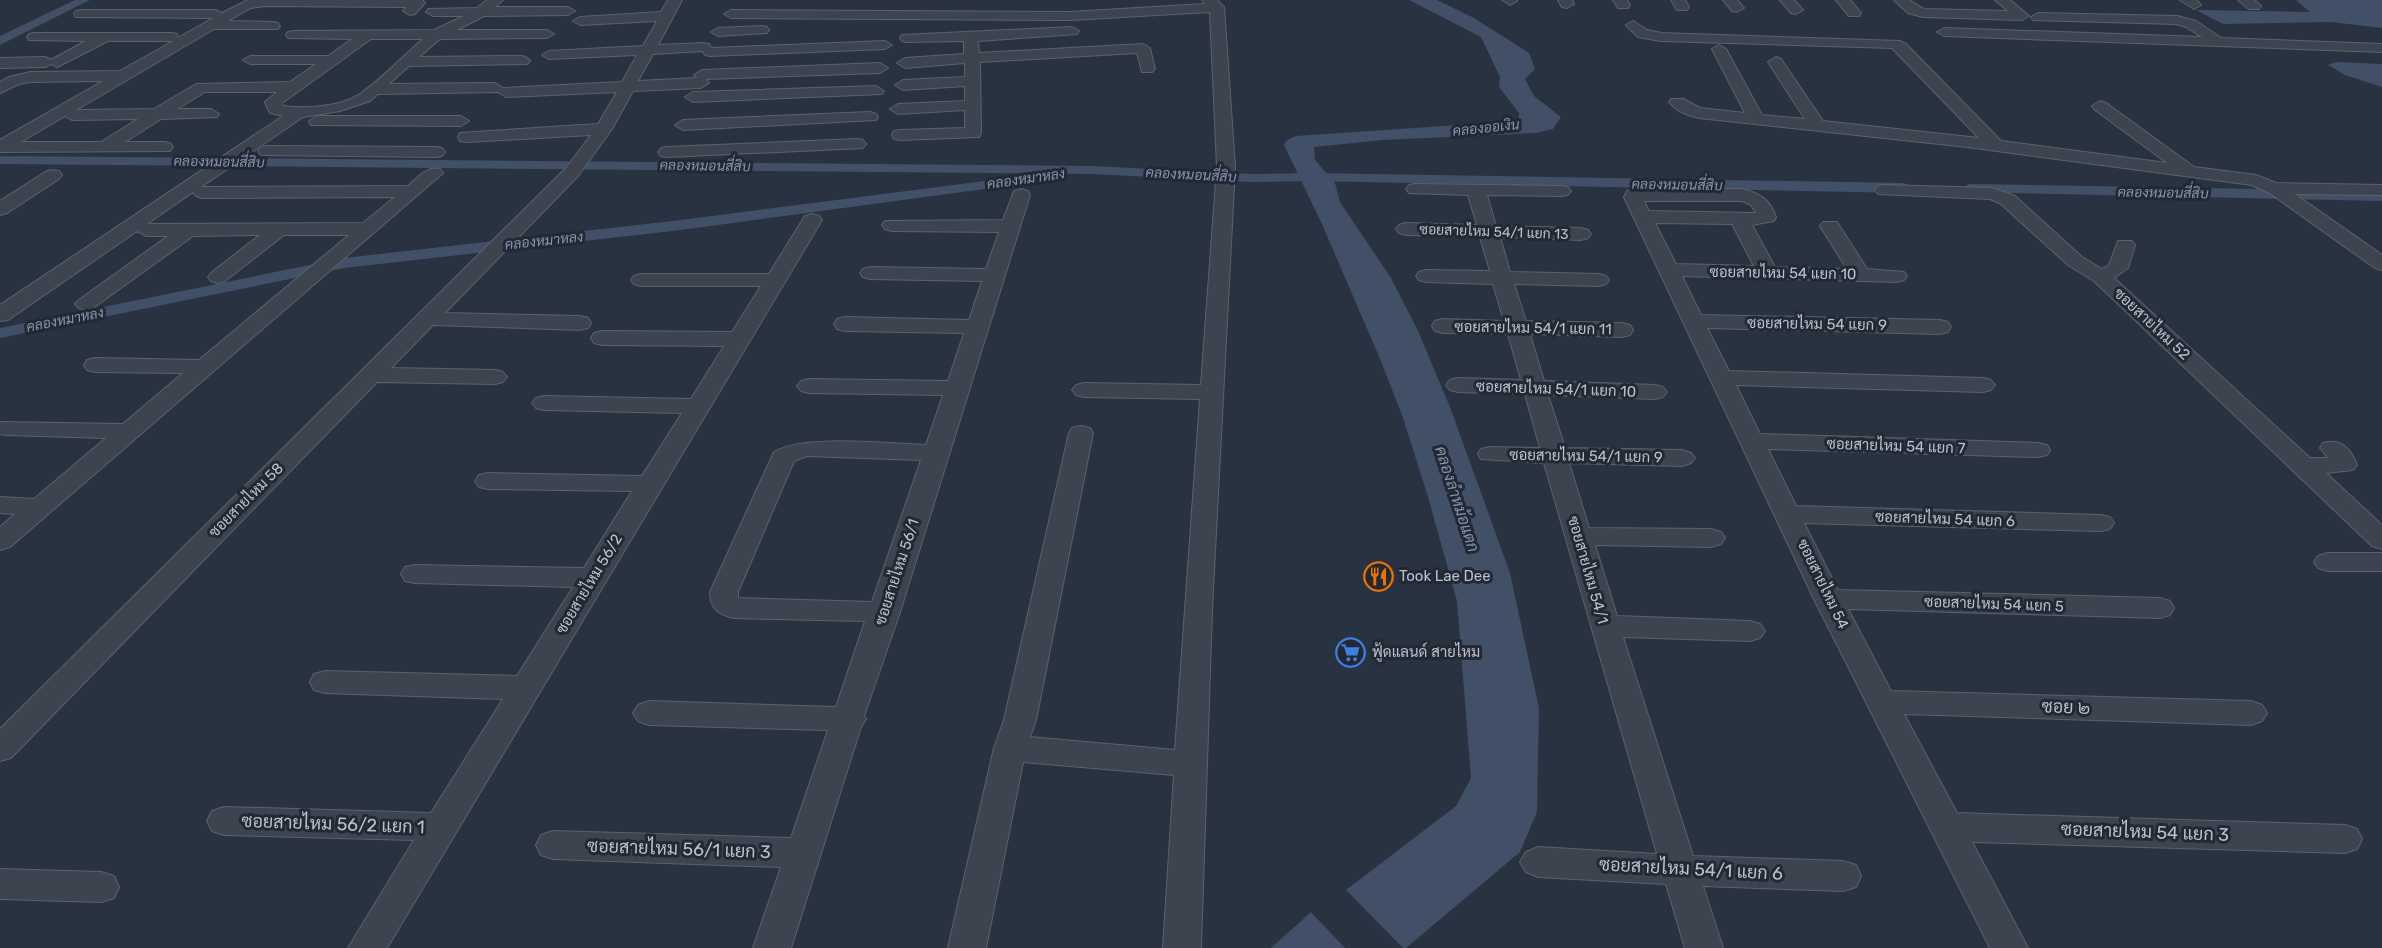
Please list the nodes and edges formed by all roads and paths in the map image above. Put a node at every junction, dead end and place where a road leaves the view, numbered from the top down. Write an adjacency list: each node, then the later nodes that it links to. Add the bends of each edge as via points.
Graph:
1 (174, 0): 19 (street)
2 (496, 0): 16 (street)
3 (675, 0): 24 (street, ซอยสายไหม 58)
4 (828, 0): 21 (street)
5 (976, 0): 22 (street)
6 (1842, 0): 17 (street)
7 (1901, 0): 23 (street, via 1916,12)
8 (1948, 0): 23 (street)
9 (2002, 0): 25 (street)
10 (2084, 1): 26 (street)
11 (283, 2): 13 (street, via 418,3); 27 (street, via 248,4); 27 (street, via 270,19)
12 (1215, 6): 22 (street, via 1070,16); 44 (street); 172 (street, via 1225,176)
13 (410, 11)
14 (567, 11): 16 (street)
15 (433, 12): 16 (street)
16 (480, 12): 36 (street)
17 (1854, 13)
18 (81, 14): 19 (street)
19 (148, 14): 27 (street); 42 (street)
20 (731, 14): 21 (street)
21 (819, 14): 22 (street); 53 (street, via 802,29)
22 (970, 15)
23 (1965, 15): 25 (street)
24 (666, 16): 28 (street); 55 (street, ซอยสายไหม 58)
25 (2022, 16): 26 (street); 40 (street)
26 (2110, 19): 45 (street); 48 (street, via 2185,22)
27 (212, 20): 69 (street)
28 (580, 21)
29 (1633, 25): 47 (street, via 1643,34 1661,37)
30 (1792, 28): 47 (street)
31 (2253, 28): 49 (street)
32 (774, 30): 34 (street)
33 (2321, 31): 51 (street)
34 (717, 32)
35 (1944, 32): 40 (street)
36 (437, 34): 37 (street); 39 (street); 64 (street)
37 (547, 34)
38 (293, 35): 39 (street)
39 (368, 35): 61 (street)
40 (2046, 35): 45 (street)
41 (34, 37): 42 (street)
42 (105, 37): 43 (street); 63 (street)
43 (172, 37)
44 (971, 37): 46 (street); 59 (street)
45 (2135, 38): 48 (street)
46 (907, 39)
47 (1807, 41): 100 (street, via 1901,47)
48 (2218, 41): 49 (street)
49 (2279, 44): 51 (street)
50 (885, 45): 53 (street)
51 (2347, 46): 52 (street)
52 (2382, 48)
53 (800, 49): 55 (street); 72 (street)
54 (1719, 49): 92 (street)
55 (648, 50): 57 (street); 77 (street, ซอยสายไหม 58)
56 (1085, 52): 58 (street); 70 (street, via 1143,48); 71 (street)
57 (549, 55)
58 (1021, 56): 59 (street); 73 (street)
59 (972, 58): 67 (street); 74 (street)
60 (250, 60): 61 (street)
61 (332, 60): 78 (street)
62 (522, 61): 64 (street)
63 (57, 62): 66 (street); 69 (street)
64 (405, 62): 80 (street)
65 (1776, 62): 96 (street)
66 (0, 63)
67 (905, 63)
68 (880, 68): 72 (street)
69 (124, 69): 79 (street, via 30,77); 101 (street)
70 (1147, 69)
71 (1088, 70)
72 (792, 71): 75 (street); 82 (street)
73 (1023, 73)
74 (972, 81): 76 (street); 84 (street)
75 (698, 85): 77 (street); 82 (street)
76 (903, 85)
77 (628, 86): 80 (street); 97 (street, ซอยสายไหม 58)
78 (294, 87): 87 (street, via 202,87); 90 (street, via 273,102 276,110)
79 (0, 88)
80 (373, 89): 90 (street, via 364,98)
81 (876, 91): 82 (street)
82 (783, 94): 94 (street)
83 (1677, 102): 92 (street, via 1699,113)
84 (973, 105): 86 (street); 98 (street, via 974,133)
85 (2100, 106): 109 (street)
86 (898, 109)
87 (159, 114): 88 (street); 89 (street); 102 (street)
88 (212, 114)
89 (72, 115)
90 (293, 117): 93 (street); 112 (street, via 244,149)
91 (870, 117): 94 (street)
92 (1758, 120): 96 (street)
93 (413, 121): 97 (street, via 463,129); 106 (street)
94 (773, 121): 95 (street); 104 (street)
95 (683, 124)
96 (1818, 127): 100 (street)
97 (604, 129): 150 (street, ซอยสายไหม 58, via 572,172)
98 (900, 135)
99 (857, 144): 104 (street)
100 (1996, 146): 109 (street)
101 (6, 147): 102 (street)
102 (105, 147): 103 (street)
103 (164, 147)
104 (763, 149): 108 (street)
105 (267, 151): 106 (street)
106 (376, 152): 107 (street)
107 (436, 152)
108 (667, 152)
109 (2189, 171): 114 (street, via 2256,180)
110 (434, 173): 118 (street)
111 (53, 175): 121 (street)
112 (205, 183): 118 (street); 149 (street)
113 (1415, 189): 115 (street)
114 (2276, 189): 117 (street); 134 (street)
115 (1476, 190): 119 (street); 131 (street, ซอยสายไหม 54/1)
116 (1884, 190): 144 (street, ซอยสายไหม 52, via 2001,195 2075,261)
117 (2382, 190)
118 (411, 191): 126 (street)
119 (1562, 191)
120 (1022, 195): 124 (street, ซอยสายไหม 56/1)
121 (0, 208)
122 (812, 220): 146 (street, ซอยสายไหม 56/2)
123 (892, 225): 124 (street)
124 (1011, 226): 138 (street, ซอยสายไหม 56/1)
125 (1830, 226): 139 (street)
126 (366, 229): 130 (street); 162 (street)
127 (1406, 229): 131 (street, ซอยสายไหม 54/1 แยก 13)
128 (146, 230): 129 (street)
129 (188, 230): 130 (street); 148 (street)
130 (279, 230): 142 (street)
131 (1488, 232): 132 (street, ซอยสายไหม 54/1 แยก 13); 143 (street, ซอยสายไหม 54/1)
132 (1581, 234)
133 (2125, 245): 144 (street, via 2118,268)
134 (2382, 264)
135 (1670, 270): 137 (street, ซอยสายไหม 54 แยก 10); 137 (street, ซอยสายไหม 54, via 1634,195 1752,196 1767,217 1739,219); 151 (street, ซอยสายไหม 54)
136 (870, 273): 138 (street)
137 (1768, 273): 139 (street, ซอยสายไหม 54 แยก 10)
138 (995, 275): 155 (street, ซอยสายไหม 56/1)
139 (1861, 275): 141 (street, ซอยสายไหม 54 แยก 10)
140 (1426, 276): 143 (street)
141 (1897, 276)
142 (218, 277)
143 (1502, 277): 147 (street); 156 (street, ซอยสายไหม 54/1)
144 (2102, 277): 186 (street, ซอยสายไหม 52)
145 (641, 279): 146 (street)
146 (775, 280): 160 (street, ซอยสายไหม 56/2)
147 (1599, 280)
148 (86, 304)
149 (8, 310)
150 (425, 318): 152 (street); 163 (street, ซอยสายไหม 58)
151 (1695, 321): 157 (street, ซอยสายไหม 54 แยก 9); 165 (street, ซอยสายไหม 54)
152 (580, 323)
153 (845, 324): 155 (street)
154 (1443, 326): 156 (street, ซอยสายไหม 54/1 แยก 11)
155 (977, 327): 169 (street, ซอยสายไหม 56/1)
156 (1517, 327): 158 (street, ซอยสายไหม 54/1 แยก 11); 170 (street, ซอยสายไหม 54/1)
157 (1940, 327)
158 (1622, 330)
159 (602, 338): 160 (street)
160 (739, 339): 175 (street, ซอยสายไหม 56/2)
161 (94, 365): 162 (street)
162 (205, 367): 177 (street)
163 (370, 375): 164 (street); 213 (street, ซอยสายไหม 58)
164 (495, 377)
165 (1722, 378): 167 (street); 179 (street, ซอยสายไหม 54)
166 (1458, 385): 170 (street, ซอยสายไหม 54/1 แยก 10)
167 (1983, 385)
168 (809, 386): 169 (street)
169 (957, 388): 182 (street, ซอยสายไหม 56/1)
170 (1535, 388): 173 (street, ซอยสายไหม 54/1 แยก 10); 184 (street, ซอยสายไหม 54/1)
171 (1084, 390): 172 (street)
172 (1212, 392): 214 (street)
173 (1655, 392)
174 (544, 403): 175 (street)
175 (698, 406): 188 (street, ซอยสายไหม 56/2)
176 (6, 428): 177 (street)
177 (128, 431): 190 (street)
178 (1081, 433): 212 (street, via 1020,720)
179 (1753, 441): 181 (street, ซอยสายไหม 54 แยก 7); 191 (street, ซอยสายไหม 54)
180 (2332, 448): 186 (street, via 2344,465)
181 (2038, 450)
182 (935, 453): 203 (street, ซอยสายไหม 56/1); 203 (street, via 807,449 783,457 724,592 724,602 733,608)
183 (1490, 454): 184 (street, ซอยสายไหม 54/1 แยก 9)
184 (1555, 455): 185 (street, ซอยสายไหม 54/1 แยก 9); 193 (street, ซอยสายไหม 54/1)
185 (1682, 458)
186 (2304, 466): 196 (street, ซอยสายไหม 52)
187 (488, 481): 188 (street)
188 (650, 484): 200 (street, ซอยสายไหม 56/2)
189 (0, 506): 190 (street)
190 (40, 507): 195 (street)
191 (1789, 514): 192 (street, ซอยสายไหม 54 แยก 6); 201 (street, ซอยสายไหม 54)
192 (2101, 524)
193 (1578, 536): 194 (street); 204 (street, ซอยสายไหม 54/1)
194 (1711, 537)
195 (0, 540)
196 (2382, 540)
197 (2328, 562): 198 (street)
198 (2382, 562)
199 (415, 574): 200 (street)
200 (593, 578): 207 (street, ซอยสายไหม 56/2)
201 (1828, 599): 202 (street, ซอยสายไหม 54 แยก 5); 208 (street, ซอยสายไหม 54)
202 (2160, 608)
203 (885, 612): 211 (street, ซอยสายไหม 56/1)
204 (1605, 626): 205 (street); 222 (street, ซอยสายไหม 54/1)
205 (1750, 631)
206 (325, 682): 207 (street)
207 (526, 688): 216 (street, ซอยสายไหม 56/2)
208 (1881, 702): 210 (street, ซอย ๒); 217 (street, ซอยสายไหม 54)
209 (649, 713): 211 (street)
210 (2251, 713)
211 (850, 719): 220 (street, ซอยสายไหม 56/1)
212 (1010, 748): 214 (street); 228 (street)
213 (0, 749)
214 (1191, 764): 229 (street)
215 (224, 820): 216 (street, ซอยสายไหม 56/2 แยก 1)
216 (441, 827): 226 (street, ซอยสายไหม 56/2)
217 (1945, 827): 218 (street, ซอยสายไหม 54 แยก 3); 231 (street, ซอยสายไหม 54)
218 (2344, 839)
219 (553, 844): 220 (street, ซอยสายไหม 56/1 แยก 3)
220 (805, 853): 227 (street, ซอยสายไหม 56/1)
221 (1538, 861): 222 (street, ซอยสายไหม 54/1 แยก 6)
222 (1680, 870): 223 (street, ซอยสายไหม 54/1 แยก 6); 230 (street, ซอยสายไหม 54/1)
223 (1843, 876)
224 (0, 884): 225 (street)
225 (101, 887)
226 (367, 948)
227 (772, 948)
228 (967, 948)
229 (1182, 948)
230 (1704, 948)
231 (2009, 948)

